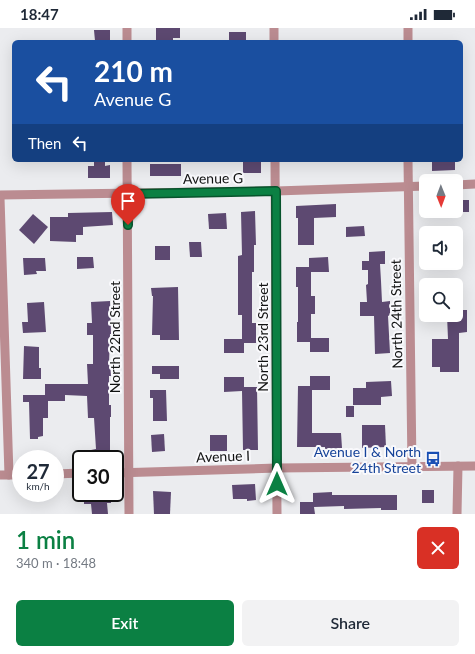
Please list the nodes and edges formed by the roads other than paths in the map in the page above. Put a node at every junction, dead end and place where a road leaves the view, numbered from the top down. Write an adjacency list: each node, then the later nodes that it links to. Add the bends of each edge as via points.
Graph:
1 (127, 28): 4 (street)
2 (274, 28): 5 (street)
3 (408, 28): 6 (street)
4 (127, 40)
5 (274, 40)
6 (408, 40)
7 (127, 162): 15 (street, North 22nd Street)
8 (275, 162): 14 (street, North 23rd Street)
9 (408, 162): 12 (street, North 24th Street)
10 (475, 184): 11 (street)
11 (463, 185)
12 (408, 186): 13 (street, Avenue G); 14 (street, Avenue G); 19 (street, North 24th Street)
13 (419, 186)
14 (276, 191): 15 (street, Avenue G); 20 (street, North 23rd Street)
15 (127, 194): 16 (street, Avenue G); 22 (street, North 22nd Street)
16 (0, 197): 23 (street)
17 (458, 466): 18 (street, Avenue I); 19 (street, Avenue I); 26 (street)
18 (475, 466)
19 (412, 467): 20 (street, Avenue I)
20 (277, 468): 22 (street, Avenue I); 25 (street, North 23rd Street)
21 (124, 472): 22 (street, Avenue I)
22 (129, 472): 24 (street, North 22nd Street)
23 (5, 475)
24 (129, 514)
25 (277, 514)
26 (457, 514)

